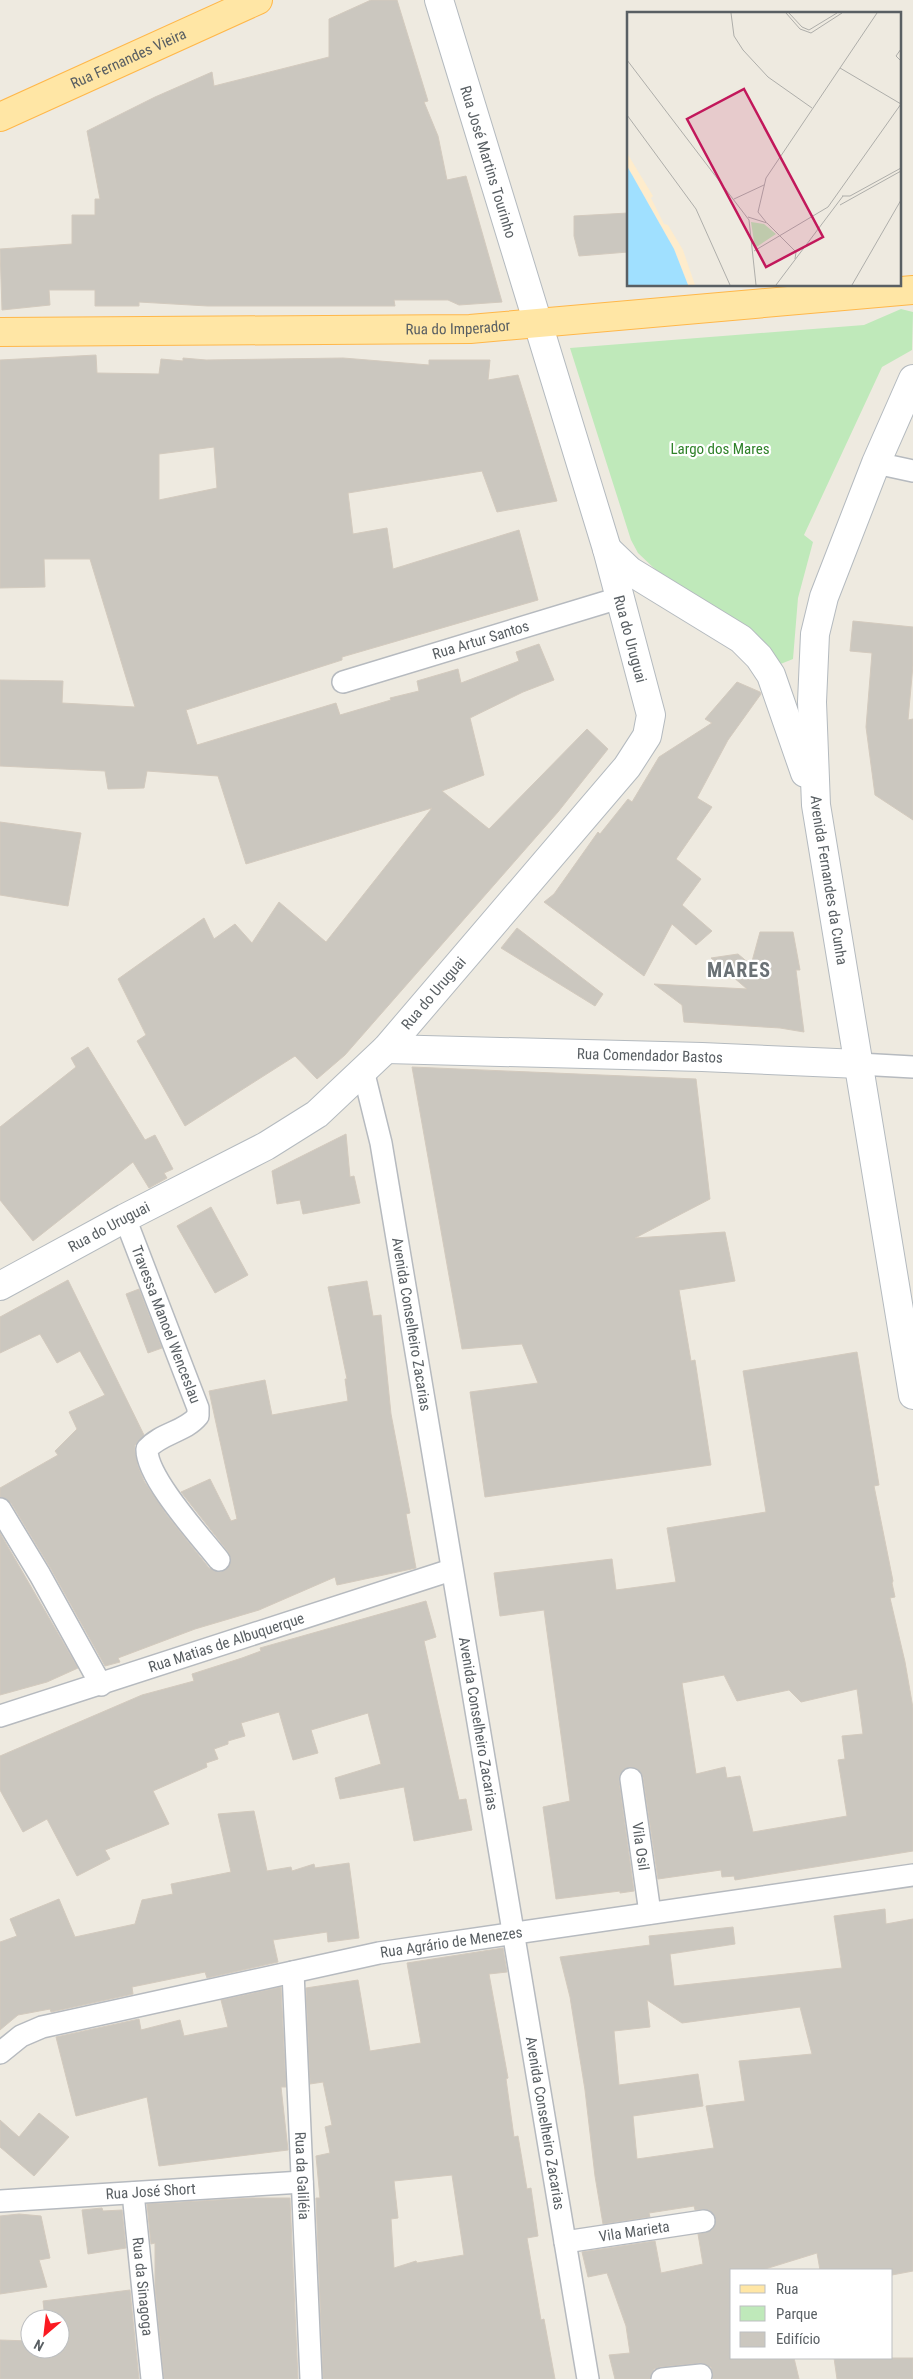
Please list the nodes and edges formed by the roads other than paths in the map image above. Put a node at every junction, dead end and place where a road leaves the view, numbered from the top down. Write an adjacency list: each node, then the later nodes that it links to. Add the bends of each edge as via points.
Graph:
1 (258, 0): 3 (main road, Rua Fernandes Vieira)
2 (439, 0): 5 (main road, Rua José Martins Tourinho)
3 (0, 118)
4 (913, 290): 5 (main road, Rua do Imperador)
5 (538, 323): 6 (main road, Rua do Imperador, via 438,330); 10 (main road)
6 (0, 332)
7 (913, 379): 8 (main road, Avenida Fernandes da Cunha)
8 (876, 463): 9 (street); 13 (main road, Avenida Fernandes da Cunha, via 832,572 815,634 812,702)
9 (913, 471)
10 (607, 549): 11 (main road, Rua do Uruguai); 13 (main road, via 630,571 740,639 759,657 771,675)
11 (619, 598): 12 (street, Rua Artur Santos); 14 (main road, Rua do Uruguai, via 651,715 647,736 627,767)
12 (343, 682)
13 (816, 806): 15 (main road, Avenida Fernandes da Cunha)
14 (386, 1049): 15 (main road, Rua Comendador Bastos); 17 (main road, Rua do Uruguai)
15 (859, 1064): 16 (street, Rua Comendador Bastos); 20 (main road, Avenida Fernandes da Cunha)
16 (913, 1067)
17 (363, 1070): 18 (main road, Rua do Uruguai, via 317,1114 273,1141); 23 (street, Avenida Conselheiro Zacarias, via 381,1143)
18 (125, 1218): 19 (main road, Rua do Uruguai); 22 (street, Travessa Manoel Wenceslau, via 198,1408 198,1416 193,1422 153,1442 147,1449 147,1457 163,1488)
19 (0, 1286)
20 (913, 1395)
21 (0, 1509): 24 (street)
22 (219, 1560)
23 (451, 1570): 24 (street, Rua Matias de Albuquerque); 29 (street, Avenida Conselheiro Zacarias)
24 (101, 1685): 25 (street, Rua Matias de Albuquerque)
25 (0, 1716)
26 (631, 1779): 28 (street, Vila Osil)
27 (913, 1875): 28 (street, Rua Agrário de Menezes)
28 (650, 1913): 29 (street, Rua Agrário de Menezes)
29 (512, 1932): 30 (street, Rua Agrário de Menezes, via 379,1953); 36 (street, Avenida Conselheiro Zacarias)
30 (293, 1972): 31 (street, Rua Agrário de Menezes, via 42,2027 21,2036); 32 (street, Rua da Galiléia)
31 (0, 2053)
32 (302, 2182): 33 (street, Rua José Short); 39 (street, Rua da Galiléia)
33 (133, 2193): 34 (street, Rua José Short); 38 (street, Rua da Sinagoga)
34 (0, 2201)
35 (704, 2221): 36 (street, Vila Marieta)
36 (565, 2242): 40 (street, Avenida Conselheiro Zacarias)
37 (701, 2375): 41 (street)
38 (152, 2379)
39 (311, 2379)
40 (588, 2379)
41 (662, 2379)

